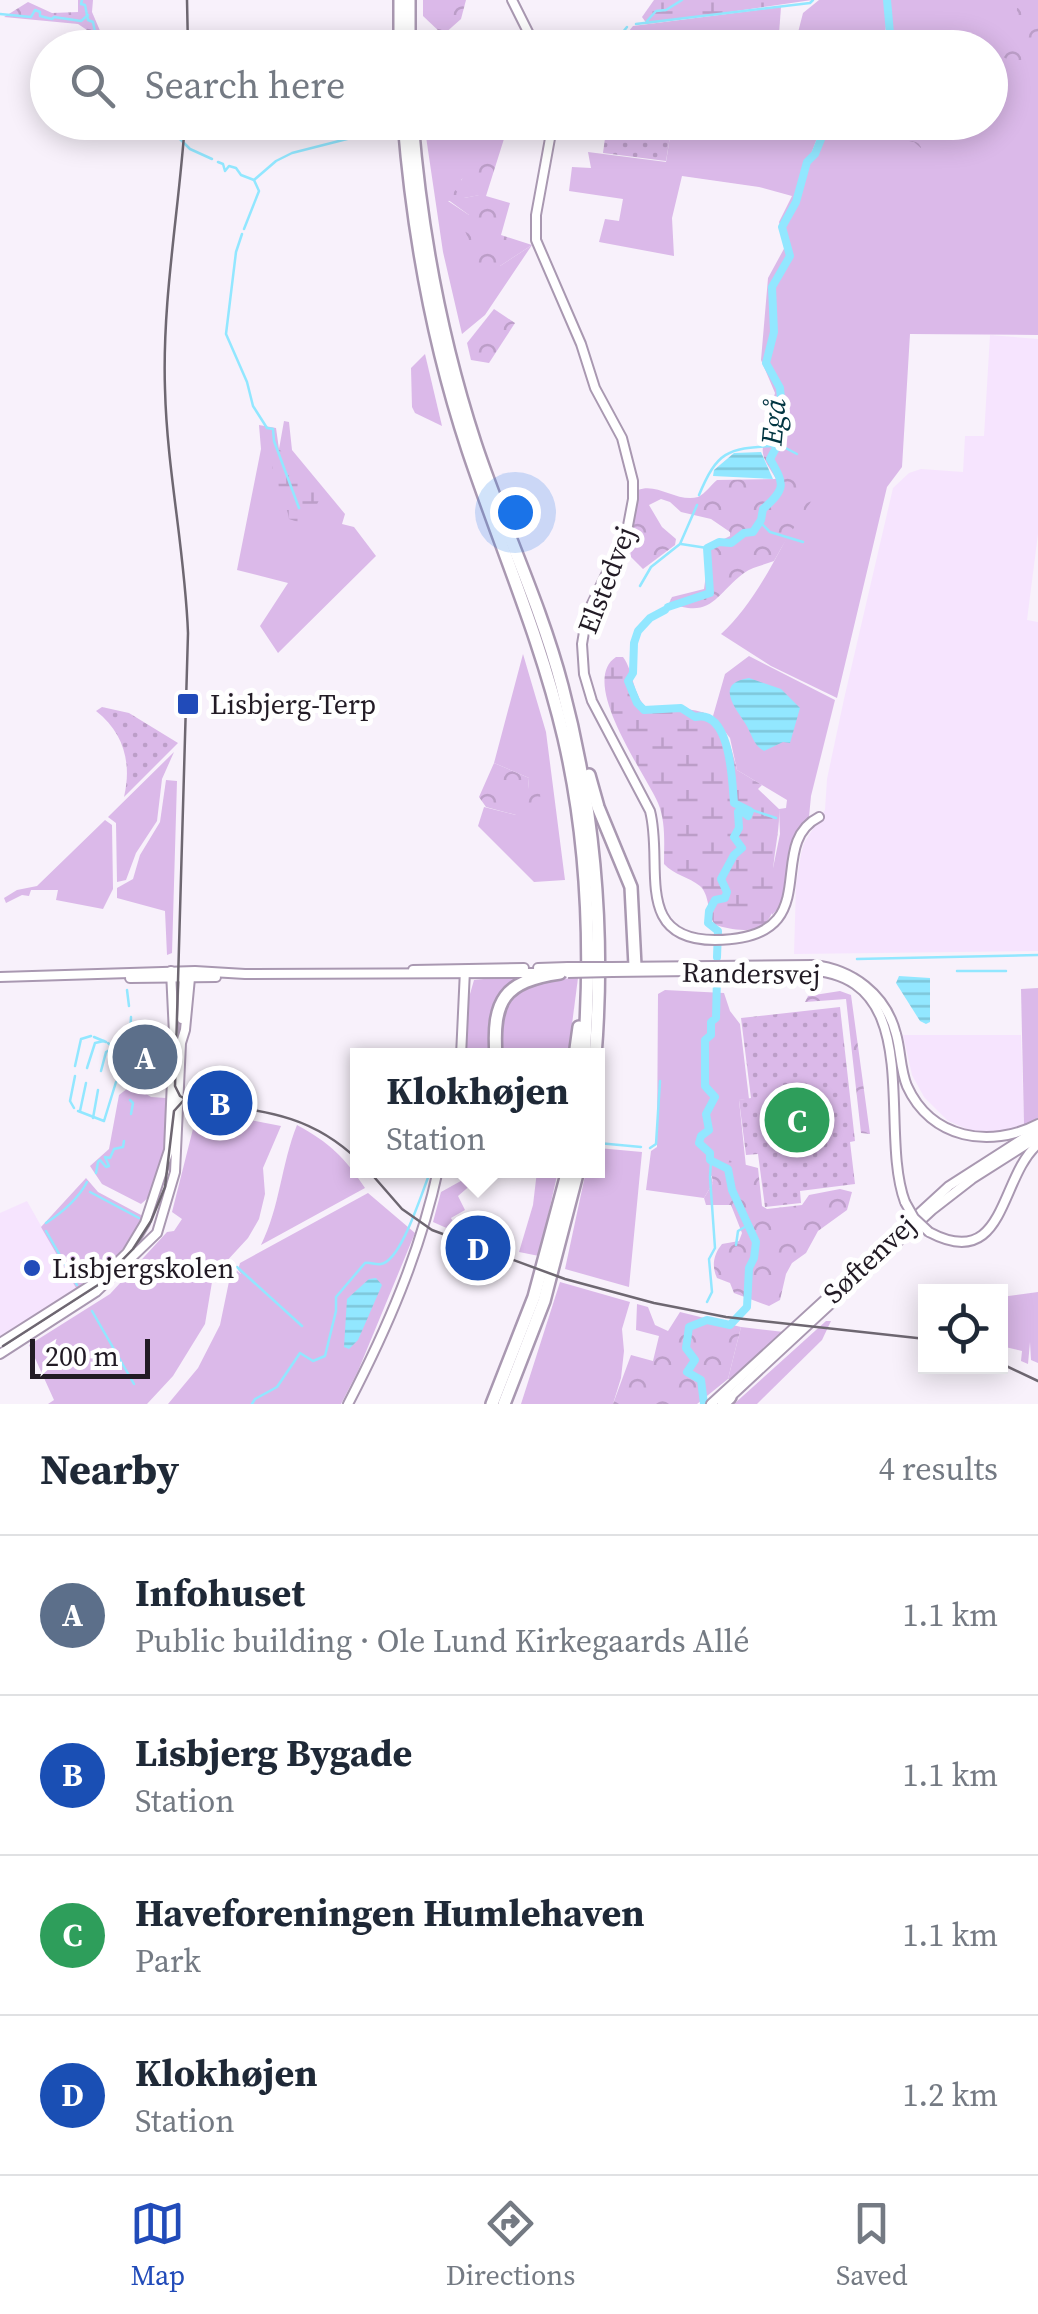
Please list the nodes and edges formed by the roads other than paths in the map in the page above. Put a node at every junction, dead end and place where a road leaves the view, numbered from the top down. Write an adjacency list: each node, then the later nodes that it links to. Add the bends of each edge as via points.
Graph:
1 (400, 0): 4 (highway)
2 (409, 0): 5 (highway)
3 (512, 0): 6 (main road)
4 (400, 30)
5 (409, 30)
6 (527, 30)
7 (406, 140): 12 (highway, via 440,352 552,688)
8 (414, 140): 10 (highway, via 448,350 480,459)
9 (550, 140): 11 (main road, Elstedvej, via 536,240 594,388 622,438 633,481 627,531 588,614 584,674 650,811 661,914 681,935 752,936 778,918 790,892 796,838)
10 (526, 576): 13 (highway, via 555,648 598,807 631,886); 23 (highway, via 562,686 588,810 599,936)
11 (819, 817)
12 (585, 884): 21 (highway); 22 (highway)
13 (635, 969): 14 (main road, Randersvej, bridge); 24 (main road, Randersvej, via 813,965 842,971 881,1002 896,1033 906,1083 936,1122 988,1139); 25 (main road, Randersvej, bridge, via 812,970 860,990 890,1040 896,1165 906,1202 929,1232 950,1241 987,1232)
14 (565, 971): 15 (main road, Randersvej); 20 (highway, via 520,983 502,1000)
15 (463, 972): 17 (main road, Randersvej); 19 (main road)
16 (171, 975): 17 (main road, Randersvej); 18 (main road, Randersvej); 29 (main road, via 168,1157 146,1223 99,1280)
17 (186, 976): 30 (main road, via 174,1172 157,1233 96,1292)
18 (0, 977)
19 (458, 1048)
20 (496, 1048)
21 (576, 1048)
22 (584, 1048)
23 (595, 1048)
24 (1038, 1126): 31 (main road, Søftenvej, via 948,1186)
25 (1038, 1140): 31 (main road, Søftenvej, via 932,1210)
26 (439, 1178): 32 (main road, via 404,1296)
27 (566, 1178): 33 (highway, via 534,1296)
28 (576, 1178): 34 (highway, via 544,1301)
29 (0, 1343)
30 (0, 1354)
31 (724, 1400): 35 (main road, Søftenvej)
32 (350, 1404)
33 (492, 1404)
34 (504, 1404)
35 (710, 1404)

